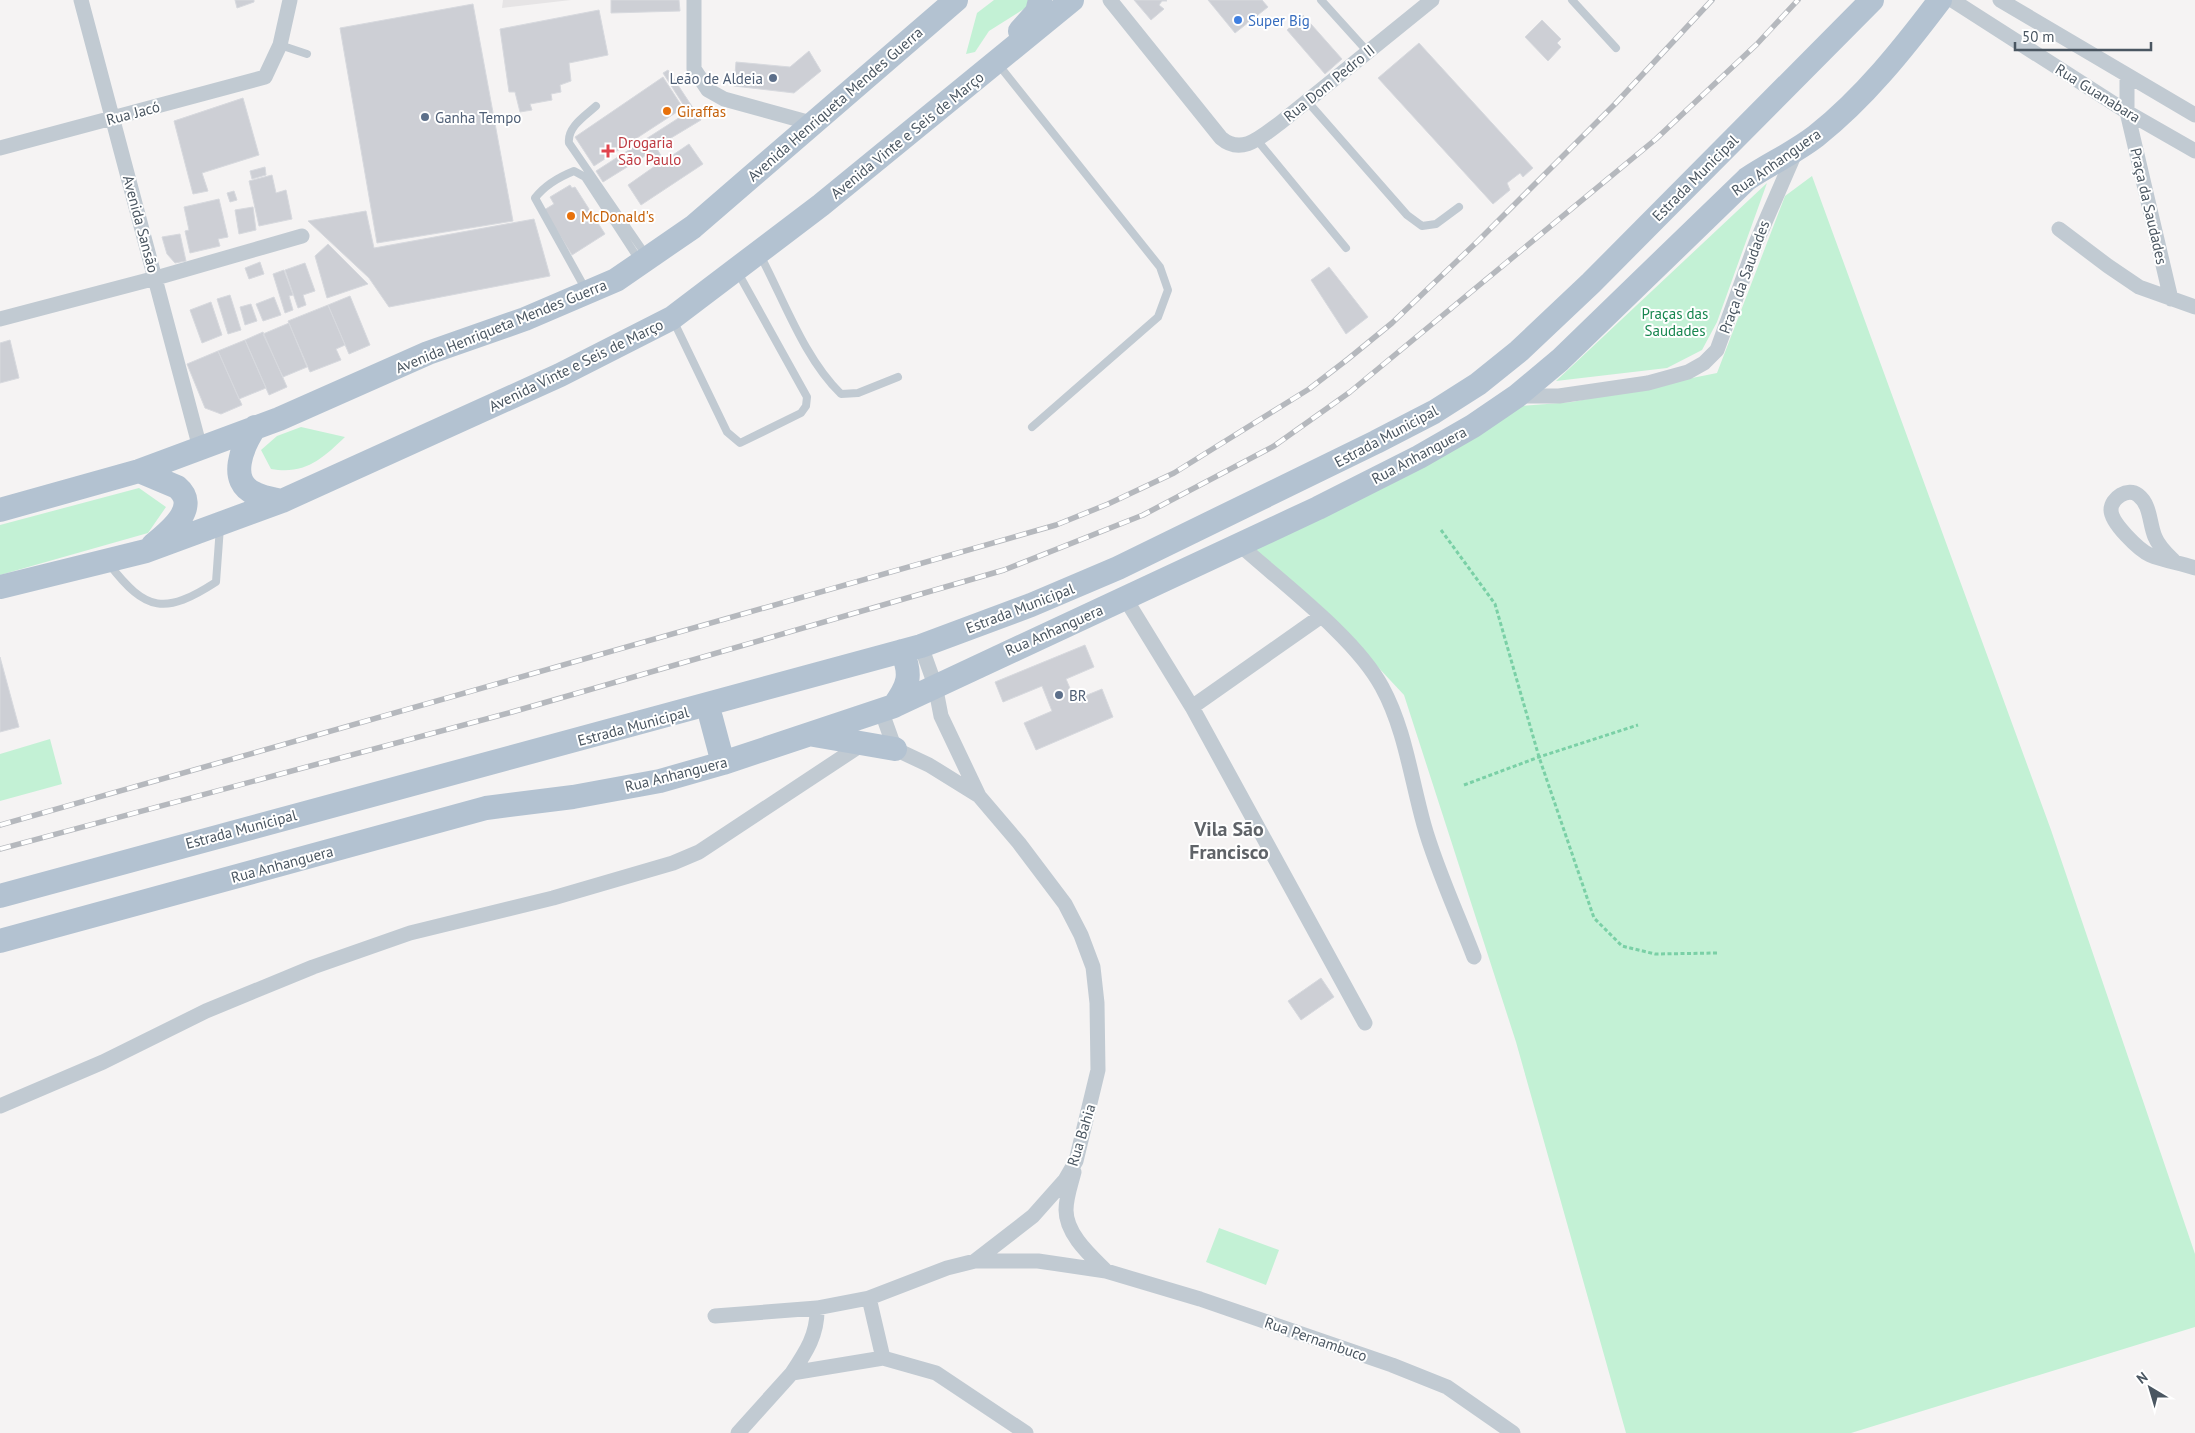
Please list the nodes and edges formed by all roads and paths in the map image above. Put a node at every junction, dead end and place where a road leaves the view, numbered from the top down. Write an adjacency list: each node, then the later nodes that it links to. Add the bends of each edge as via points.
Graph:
1 (82, 0): 25 (street, Avenida Sansão)
2 (290, 0): 15 (street)
3 (694, 0): 26 (street, via 694,69 708,90 724,99)
4 (956, 0): 26 (main road, Avenida Henriqueta Mendes Guerra)
5 (1040, 0): 19 (main road, via 1037,12)
6 (1072, 0): 19 (main road, Avenida Vinte e Seis de Março)
7 (1110, 0): 27 (street, Rua Dom Pedro II, via 1221,138 1229,145 1242,146)
8 (1321, 0): 17 (lane)
9 (1432, 0): 17 (street, Rua Dom Pedro II)
10 (1572, 0): 16 (lane)
11 (1872, 0): 62 (main road, Estrada Municipal, via 1591,283 1478,384 1434,412 1376,442 1118,568 1031,606)
12 (1940, 0): 29 (main road, Rua Anhanguera, via 1897,56 1854,102)
13 (1952, 0): 23 (street, Rua Guanabara)
14 (2000, 0): 20 (street)
15 (280, 45): 18 (lane); 25 (street, Rua Jacó, via 265,77)
16 (1616, 48)
17 (1368, 52): 21 (street, Rua Dom Pedro II)
18 (307, 54)
19 (996, 62): 35 (main road, Avenida Vinte e Seis de Março); 47 (lane, via 1160,267 1168,290 1158,317)
20 (2127, 75): 23 (street, Praça da Saudades); 24 (street)
21 (1308, 101): 27 (street, Rua Dom Pedro II); 31 (lane, via 1407,215 1422,226 1436,224)
22 (596, 106): 36 (lane, via 573,127 568,135 569,143)
23 (2127, 112): 30 (street, Rua Guanabara); 40 (street, Praça da Saudades)
24 (2195, 115)
25 (111, 118): 28 (street, Rua Jacó); 38 (street, Avenida Sansão)
26 (811, 123): 36 (main road, Avenida Henriqueta Mendes Guerra, via 693,227)
27 (1257, 140): 34 (lane)
28 (0, 148)
29 (1796, 151): 45 (main road, Rua Anhanguera, via 1747,179 1560,360); 45 (street, Praça da Saudades, via 1756,243 1717,350 1704,363 1688,372 1648,383 1559,396)
30 (2195, 151)
31 (1459, 207)
32 (2059, 228): 40 (street, via 2140,287)
33 (302, 236): 38 (street)
34 (1346, 248)
35 (760, 253): 37 (main road, Avenida Vinte e Seis de Março); 44 (lane, via 824,378 841,394 858,393)
36 (645, 261): 39 (main road, Avenida Henriqueta Mendes Guerra, via 616,280); 39 (lane, via 586,178 574,171 559,177 534,198)
37 (736, 271): 42 (main road, Avenida Vinte e Seis de Março); 42 (lane, via 807,397 801,413 740,443 733,439)
38 (156, 278): 43 (street); 48 (street, Avenida Sansão)
39 (587, 292): 46 (main road, Avenida Henriqueta Mendes Guerra, via 526,319 428,353)
40 (2171, 299): 41 (street)
41 (2195, 307)
42 (672, 318): 50 (main road, Avenida Vinte e Seis de Março, via 560,375)
43 (0, 319)
44 (898, 377)
45 (1518, 396): 54 (main road, Rua Anhanguera, via 1419,457)
46 (256, 427): 48 (main road, Avenida Henriqueta Mendes Guerra); 50 (main road, via 240,456 241,479 254,494)
47 (1032, 427)
48 (200, 448): 49 (main road, Avenida Henriqueta Mendes Guerra)
49 (139, 471): 51 (main road, Avenida Henriqueta Mendes Guerra); 55 (main road, via 177,487 187,502 172,529)
50 (282, 501): 52 (main road, Avenida Vinte e Seis de Março)
51 (0, 510)
52 (220, 525): 55 (main road, Avenida Vinte e Seis de Março); 56 (lane, via 216,582 203,591 168,604 156,605 144,600 126,586)
53 (1442, 530): 72 (path, via 1495,604)
54 (1240, 545): 60 (main road, Rua Anhanguera); 61 (street)
55 (146, 551): 56 (main road, Avenida Vinte e Seis de Março)
56 (107, 561): 59 (main road, Avenida Vinte e Seis de Março)
57 (2174, 561): 57 (street, via 2155,538 2143,500 2136,493 2118,496 2110,511 2114,522 2150,555); 58 (street)
58 (2195, 568)
59 (0, 587)
60 (1126, 598): 64 (main road, Rua Anhanguera); 66 (street)
61 (1320, 616): 66 (street); 80 (street, via 1360,655 1382,686 1396,716 1424,827)
62 (911, 648): 63 (main road, Estrada Municipal); 64 (street); 65 (main road, via 905,691)
63 (807, 678): 67 (main road, via 779,696); 74 (main road, Estrada Municipal)
64 (934, 685): 65 (main road, Rua Anhanguera); 76 (street, via 941,716)
65 (887, 708): 69 (main road, Rua Anhanguera); 71 (street)
66 (1192, 708): 81 (street)
67 (711, 718): 73 (main road); 74 (main road, via 514,768)
68 (1638, 724): 72 (path)
69 (812, 735): 70 (main road); 73 (main road, Rua Anhanguera)
70 (864, 743): 71 (main road); 82 (street, via 699,852 553,898 410,933 313,967 206,1011 103,1062)
71 (895, 749): 76 (street, via 929,765)
72 (1539, 757): 75 (path); 79 (path, via 1594,918 1622,946 1655,954)
73 (723, 763): 78 (main road, Rua Anhanguera, via 660,781 486,808)
74 (466, 770): 77 (main road, Estrada Municipal)
75 (1464, 785)
76 (979, 796): 83 (street, Rua Bahia, via 1065,904 1093,967 1098,1070)
77 (0, 896)
78 (0, 941)
79 (1717, 953)
80 (1474, 957)
81 (1365, 1022)
82 (0, 1106)
83 (1076, 1161): 84 (street, Rua Bahia, via 1065,1180 1033,1216); 85 (street, Rua Pernambuco, via 1066,1203 1069,1223 1082,1246)
84 (975, 1261): 85 (street, Rua Pernambuco, via 1038,1261); 86 (street, Rua Bahia, via 947,1268)
85 (1106, 1271): 93 (street, Rua Pernambuco, via 1200,1299 1392,1365 1446,1387)
86 (868, 1298): 87 (street, Rua Bahia); 89 (street)
87 (818, 1308): 88 (street, Rua Bahia); 90 (street, via 814,1334)
88 (715, 1316)
89 (883, 1358): 90 (street); 92 (street, via 936,1373)
90 (792, 1373): 91 (street)
91 (738, 1433)
92 (1026, 1433)
93 (1514, 1433)

